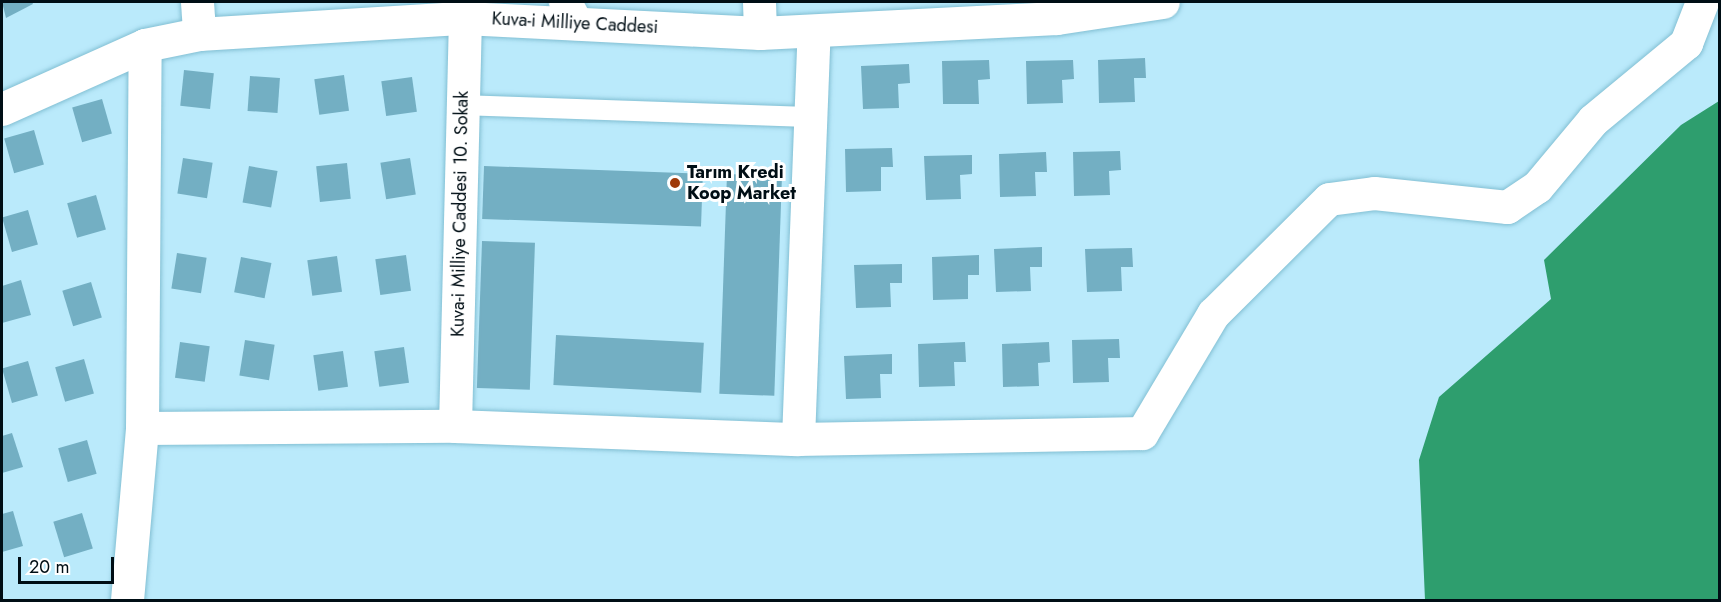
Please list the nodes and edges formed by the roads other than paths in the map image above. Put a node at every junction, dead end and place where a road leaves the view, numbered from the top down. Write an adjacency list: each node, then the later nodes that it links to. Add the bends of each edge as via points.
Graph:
1 (197, 2): 8 (street)
2 (1163, 2): 7 (street, Kuva-i Milliye Caddesi, via 1057,18)
3 (1702, 2): 15 (street, via 1686,44 1593,120 1537,187 1507,207 1374,193 1329,199 1213,314 1142,433)
4 (465, 10): 5 (street, Kuva-i Milliye Caddesi); 8 (street, Kuva-i Milliye Caddesi); 10 (street, Kuva-i Milliye Caddesi 10. Sokak)
5 (570, 12): 6 (street, Kuva-i Milliye Caddesi)
6 (760, 17): 7 (street, Kuva-i Milliye Caddesi)
7 (814, 31): 12 (street)
8 (199, 34): 9 (street, Kuva-i Milliye Caddesi)
9 (145, 45): 11 (street, Kuva-i Milliye Caddesi); 14 (street)
10 (462, 105): 12 (lane); 13 (street, Kuva-i Milliye Caddesi 10. Sokak)
11 (2, 109)
12 (813, 117): 15 (street)
13 (455, 426): 14 (street); 15 (street)
14 (141, 428): 16 (street)
15 (798, 439)
16 (127, 600)

